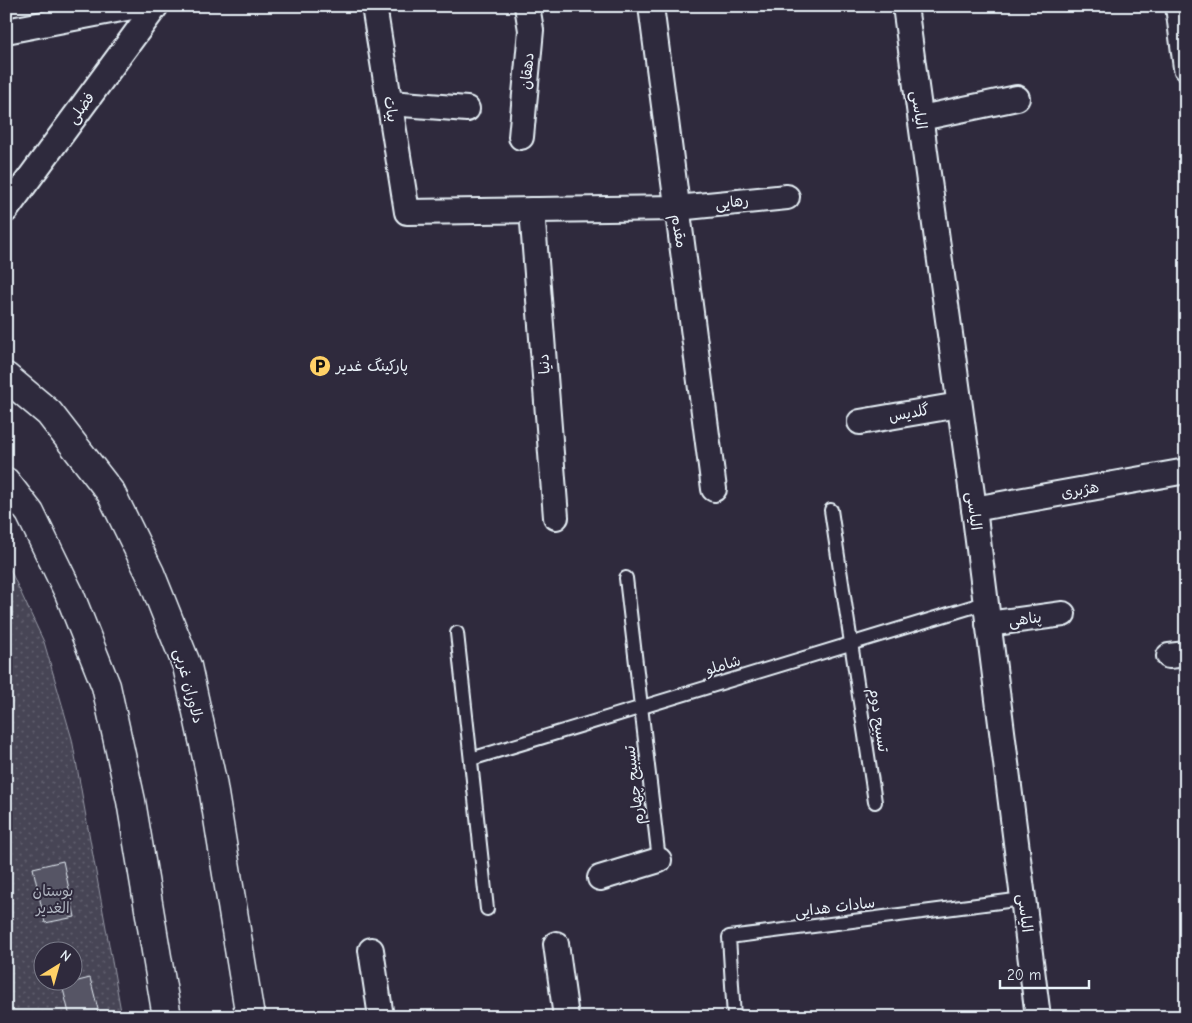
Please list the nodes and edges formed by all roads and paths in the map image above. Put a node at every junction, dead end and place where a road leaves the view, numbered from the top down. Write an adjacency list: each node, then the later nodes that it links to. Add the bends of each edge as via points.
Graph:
1 (137, 6): 8 (street)
2 (156, 6): 18 (street, فضلی)
3 (374, 6): 12 (street, بیات)
4 (526, 6): 15 (street, دهقان, via 531,30)
5 (651, 6): 17 (street)
6 (906, 6): 14 (street, الیاسی)
7 (1178, 6): 10 (street)
8 (33, 16): 9 (street)
9 (6, 31)
10 (1186, 68)
11 (1017, 98): 14 (street)
12 (390, 103): 13 (street); 20 (street, بیات)
13 (467, 109)
14 (921, 118): 22 (street, الیاسی)
15 (521, 137)
16 (787, 197): 17 (street, رهایی)
17 (677, 208): 19 (street, مقدم); 26 (street, مقدم)
18 (6, 210)
19 (532, 210): 20 (street, مقدم); 29 (street, دنیا)
20 (408, 212)
21 (6, 377): 45 (main road, دلاوران غربی, via 50,413 110,493 150,573 187,666 212,781)
22 (959, 405): 23 (street, گلدیس); 27 (street, الیاسی)
23 (860, 422)
24 (1186, 471): 27 (street, هژبری)
25 (6, 482): 44 (main road, via 30,513 60,575 106,686 131,801)
26 (714, 490)
27 (974, 509): 31 (street, الیاسی)
28 (831, 510): 34 (lane, تسبیح دوم)
29 (556, 517)
30 (626, 578): 35 (lane, تسبیح چهارم)
31 (987, 613): 32 (street, پناهی); 34 (lane, شاملو); 40 (street, الیاسی)
32 (1062, 614)
33 (457, 633): 36 (lane)
34 (851, 644): 35 (lane, شاملو); 37 (lane, تسبیح دوم)
35 (642, 707): 36 (lane, شاملو); 38 (lane, تسبیح چهارم)
36 (471, 759): 41 (lane)
37 (875, 802)
38 (659, 860): 39 (street)
39 (600, 878)
40 (1024, 899): 48 (lane, سادات هدایی, via 729,937); 49 (street, الیاسی)
41 (487, 909)
42 (556, 944): 47 (street)
43 (371, 950): 46 (street)
44 (167, 1017)
45 (250, 1017)
46 (381, 1017)
47 (566, 1017)
48 (734, 1017)
49 (1038, 1017)

